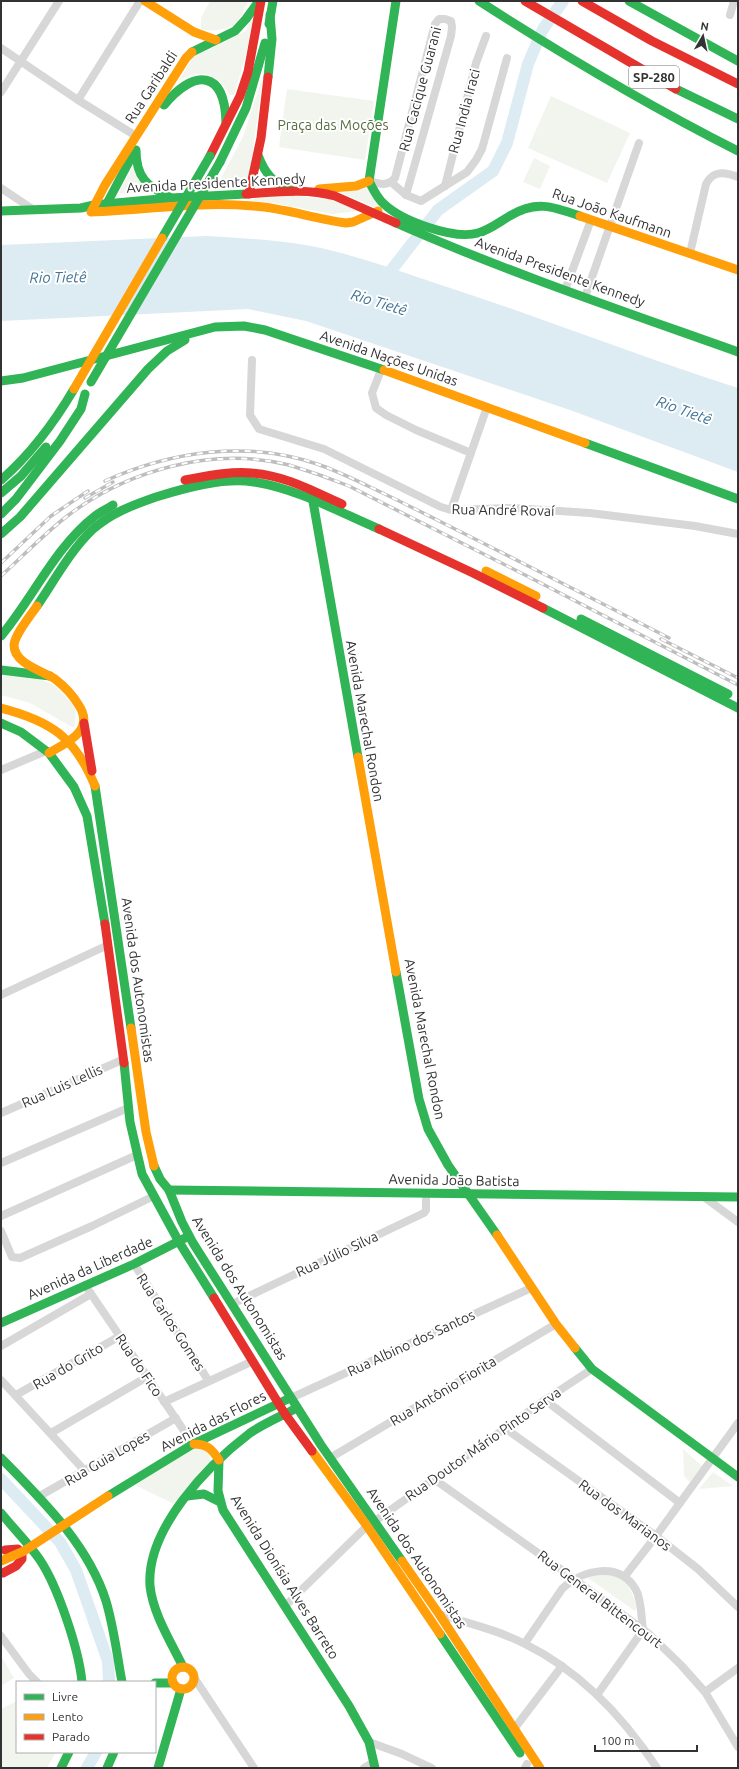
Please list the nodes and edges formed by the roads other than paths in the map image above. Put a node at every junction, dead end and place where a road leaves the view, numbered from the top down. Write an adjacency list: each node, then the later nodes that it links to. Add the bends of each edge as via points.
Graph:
1 (59, 1): 19 (street)
2 (260, 1): 15 (main road, Rua Garibaldi, via 240,26); 25 (main road, via 248,72)
3 (273, 1): 12 (main road)
4 (396, 1): 34 (main road)
5 (480, 1): 26 (main road, via 561,53)
6 (629, 1): 20 (main road)
7 (734, 1): 11 (street)
8 (146, 2): 13 (main road); 23 (street)
9 (528, 3): 24 (main road, SP-280, via 670,86)
10 (585, 3): 21 (main road, SP-280, via 652,41)
11 (730, 14)
12 (270, 15): 32 (main road, via 271,46); 66 (main road, bridge, via 265,45 246,108 220,162)
13 (194, 32): 15 (main road); 17 (main road)
14 (486, 36): 36 (street, Rua India Iraci, via 476,63)
15 (216, 40): 17 (main road, Rua Garibaldi)
16 (1, 48): 19 (street)
17 (191, 52): 27 (main road, Rua Garibaldi)
18 (507, 58): 36 (street, via 482,149 467,172)
19 (22, 61): 22 (street); 23 (street)
20 (738, 61)
21 (738, 84)
22 (1, 92)
23 (78, 100): 27 (street)
24 (738, 118)
25 (226, 124): 30 (main road, Rua Garibaldi, via 226,101 216,84 208,80 190,80 172,93); 69 (main road, bridge, via 210,156 74,389 48,430)
26 (688, 126): 28 (main road, via 704,127); 31 (main road)
27 (136, 136): 45 (main road, Rua Garibaldi)
28 (731, 137)
29 (640, 143): 51 (street)
30 (136, 149): 42 (main road, via 135,161 139,175 147,185); 44 (main road, Rua Garibaldi)
31 (738, 151)
32 (258, 155): 38 (main road, via 270,179 279,186); 40 (main road)
33 (738, 177): 52 (street, via 722,173 709,177)
34 (369, 181): 35 (street, via 379,184); 39 (main road, via 356,186); 46 (main road, via 380,200)
35 (391, 182): 41 (street); 41 (street, Rua Cacique Guarani, via 398,170 434,24 439,19 445,19 451,22 451,36)
36 (445, 186): 41 (street, via 421,201)
37 (1, 188): 47 (street)
38 (293, 191): 39 (main road, Avenida Presidente Kennedy); 40 (main road, Avenida Presidente Kennedy)
39 (310, 191): 49 (main road, Avenida Presidente Kennedy, via 335,196)
40 (249, 194): 42 (main road, Avenida Presidente Kennedy); 43 (main road)
41 (406, 195)
42 (171, 198): 44 (main road, Avenida Presidente Kennedy)
43 (240, 204): 44 (main road, Avenida Presidente Kennedy); 49 (main road, Avenida Presidente Kennedy, via 346,223)
44 (104, 208): 45 (main road, Avenida Presidente Kennedy)
45 (93, 209): 47 (main road, Avenida Presidente Kennedy)
46 (390, 209): 49 (main road, Avenida Presidente Kennedy); 50 (main road, Rua João Kaufmann, via 459,235 477,233 521,209 541,204)
47 (34, 210): 48 (main road, Avenida Presidente Kennedy)
48 (1, 212)
49 (374, 214): 54 (main road, Avenida Presidente Kennedy)
50 (591, 220): 51 (main road, Rua João Kaufmann); 54 (street)
51 (610, 226): 52 (main road, Rua João Kaufmann); 55 (street)
52 (690, 253): 53 (main road, Rua João Kaufmann)
53 (738, 270)
54 (565, 290): 55 (main road, Avenida Presidente Kennedy)
55 (585, 297): 58 (main road, Avenida Presidente Kennedy)
56 (215, 327): 57 (main road, Avenida Nações Unidas); 60 (main road, via 175,345); 61 (main road, Avenida Nações Unidas, via 244,326 265,330)
57 (139, 347): 60 (main road, via 148,353); 63 (main road, Avenida Nações Unidas)
58 (738, 352)
59 (252, 360): 76 (street, Rua André Rovaí, via 250,415 259,429 324,449 427,501)
60 (148, 369): 78 (main road, via 20,517)
61 (381, 370): 67 (main road, Avenida Nações Unidas); 68 (street, via 372,393 376,408 416,430)
62 (1, 376): 63 (main road, Avenida Nações Unidas)
63 (23, 378): 64 (main road, Avenida Nações Unidas); 65 (main road)
64 (1, 381)
65 (1, 385)
66 (85, 394): 73 (main road, via 56,435 21,476); 77 (main road, via 81,409 60,441 16,499)
67 (487, 407): 68 (street); 74 (main road, Avenida Nações Unidas)
68 (471, 453): 76 (street)
69 (16, 466): 70 (main road); 71 (main road)
70 (1, 472)
71 (1, 480)
72 (311, 490): 75 (main road, Avenida Marechal Rondon); 80 (main road, via 261,473 231,473 163,486 109,507 88,521 69,542); 83 (main road, via 458,557)
73 (1, 493)
74 (738, 498)
75 (312, 500): 82 (main road, via 271,485 224,482 178,490 127,506 110,516 92,530 78,546 15,640 15,649 24,662); 85 (main road, via 436,555); 102 (main road, Avenida Marechal Rondon, via 419,1098 436,1146)
76 (451, 510): 79 (street, Rua André Rovaí, via 514,508 590,513)
77 (1, 514)
78 (1, 534)
79 (738, 534)
80 (1, 636)
81 (1, 670): 82 (main road)
82 (50, 676): 86 (main road, via 73,695 82,710)
83 (738, 700)
84 (1, 708): 88 (main road, Avenida dos Autonomistas, via 38,721)
85 (738, 708)
86 (84, 722): 88 (main road, via 81,730); 91 (main road)
87 (1, 723): 89 (main road, Avenida dos Autonomistas, via 21,732)
88 (70, 741): 89 (main road); 91 (main road, Avenida dos Autonomistas)
89 (47, 752): 90 (street); 92 (main road, Avenida dos Autonomistas, via 74,787 87,816)
90 (1, 770)
91 (95, 787): 100 (main road, Avenida dos Autonomistas, via 146,1132 153,1164)
92 (108, 945): 93 (street); 94 (main road, Avenida dos Autonomistas)
93 (1, 995)
94 (122, 1060): 95 (main road, Avenida dos Autonomistas); 96 (street, Rua Luis Lellis)
95 (128, 1108): 97 (main road, Avenida dos Autonomistas); 98 (street)
96 (1, 1113)
97 (137, 1155): 99 (main road, Avenida dos Autonomistas); 106 (street)
98 (1, 1163)
99 (142, 1174): 100 (main road, via 154,1184); 103 (main road, Avenida dos Autonomistas)
100 (169, 1190): 101 (main road, Avenida João Batista); 109 (main road, Avenida dos Autonomistas)
101 (426, 1193): 102 (main road, Avenida João Batista); 115 (street, Rua Júlio Silva, via 424,1213)
102 (470, 1195): 104 (main road, Avenida João Batista); 113 (main road, Avenida Marechal Rondon)
103 (154, 1196): 108 (street, via 20,1258 14,1258 10,1253); 110 (main road, Avenida dos Autonomistas)
104 (704, 1197): 105 (main road, Avenida João Batista); 107 (street)
105 (738, 1197)
106 (1, 1216)
107 (738, 1222)
108 (1, 1231)
109 (189, 1236): 110 (main road, Avenida da Liberdade); 115 (main road, Avenida dos Autonomistas)
110 (179, 1242): 111 (main road, Avenida da Liberdade); 120 (main road, Avenida dos Autonomistas)
111 (134, 1264): 112 (main road, Avenida da Liberdade); 124 (street, Rua Carlos Gomes)
112 (85, 1285): 114 (street, Rua do Fico); 116 (main road, Avenida da Liberdade)
113 (531, 1288): 117 (main road, Avenida Marechal Rondon); 126 (street, Rua Albino dos Santos)
114 (91, 1294): 118 (street, Rua do Fico); 119 (street)
115 (232, 1304): 126 (main road, Avenida dos Autonomistas)
116 (1, 1323)
117 (556, 1324): 121 (main road, Avenida Marechal Rondon); 139 (street, Rua Antônio Fiorita)
118 (120, 1336): 122 (street, Rua do Fico); 125 (street, Rua do Grito)
119 (1, 1346)
120 (252, 1361): 124 (street); 129 (main road, Avenida dos Autonomistas)
121 (592, 1369): 127 (street, Rua Doutor Mário Pinto Serva); 140 (main road, Avenida Marechal Rondon)
122 (147, 1377): 128 (street, Rua do Fico); 136 (street)
123 (1, 1380): 125 (street)
124 (208, 1380): 128 (street)
125 (16, 1395): 136 (street)
126 (292, 1398): 129 (main road, Avenida das Flores); 130 (main road, Avenida dos Autonomistas)
127 (545, 1400): 135 (street, Rua Doutor Mário Pinto Serva); 148 (street)
128 (164, 1402): 133 (street, Rua do Fico)
129 (279, 1403): 131 (main road, Avenida das Flores); 132 (main road, Avenida dos Autonomistas)
130 (298, 1408): 132 (main road); 139 (main road, Avenida dos Autonomistas)
131 (263, 1411): 137 (main road, Avenida das Flores); 141 (main road)
132 (285, 1414): 141 (main road, via 252,1432); 151 (main road, Avenida dos Autonomistas)
133 (176, 1418): 137 (street, Rua do Fico); 142 (street, Rua Guia Lopes)
134 (738, 1423): 140 (street)
135 (506, 1429): 144 (street, Rua Doutor Mário Pinto Serva); 153 (street, Rua dos Marianos)
136 (51, 1433): 142 (street)
137 (193, 1444): 141 (main road, via 210,1446); 156 (main road, Avenida das Flores, bridge, via 24,1552)
138 (1, 1458): 146 (main road)
139 (330, 1458): 150 (main road, Avenida dos Autonomistas)
140 (713, 1459): 143 (main road, Avenida Marechal Rondon); 148 (street)
141 (219, 1460): 145 (main road, via 199,1479); 147 (main road, Avenida Dionísia Alves Barreto)
142 (85, 1471): 146 (street, Rua Guia Lopes)
143 (738, 1477)
144 (434, 1479): 150 (street, Rua Doutor Mário Pinto Serva); 159 (street, Rua General Bittencourt)
145 (187, 1496): 147 (main road, via 209,1495); 163 (main road, via 166,1530 152,1563 151,1590)
146 (38, 1497): 174 (main road, via 81,1549 102,1590)
147 (220, 1502): 160 (main road, Avenida Dionísia Alves Barreto)
148 (680, 1503): 153 (street)
149 (1, 1513): 152 (main road)
150 (375, 1521): 162 (main road, Avenida dos Autonomistas)
151 (366, 1526): 160 (street); 185 (main road, Avenida dos Autonomistas)
152 (18, 1531): 154 (main road, via 17,1543); 155 (main road)
153 (656, 1536): 158 (street); 161 (street, Rua dos Marianos, via 698,1569)
154 (3, 1551): 157 (main road, via 18,1549 22,1559)
155 (40, 1560): 157 (main road); 173 (main road, via 51,1579 73,1638)
156 (1, 1561)
157 (2, 1574)
158 (625, 1576): 159 (street, via 616,1572 599,1571); 164 (street, via 639,1597)
159 (574, 1580): 164 (street, Rua General Bittencourt); 166 (street, via 562,1589)
160 (285, 1606): 180 (main road, Avenida Dionísia Alves Barreto)
161 (738, 1607)
162 (439, 1614): 166 (street); 179 (main road, Avenida dos Autonomistas)
163 (163, 1625): 168 (main road); 170 (main road)
164 (643, 1630): 177 (street, Rua General Bittencourt, via 665,1648); 178 (street)
165 (1, 1636): 172 (street)
166 (525, 1643): 167 (street)
167 (562, 1666): 178 (street); 179 (street)
168 (183, 1667): 170 (main road, via 176,1669); 171 (main road, via 192,1670)
169 (738, 1668): 177 (street)
170 (173, 1679): 175 (main road); 176 (main road, via 176,1687)
171 (195, 1679): 176 (main road, via 190,1687); 189 (street)
172 (36, 1681)
173 (82, 1681)
174 (122, 1681)
175 (156, 1683)
176 (181, 1689): 188 (main road)
177 (705, 1692): 181 (street, Rua General Bittencourt)
178 (597, 1695): 193 (street, via 634,1735)
179 (514, 1729): 192 (main road, Avenida dos Autonomistas)
180 (369, 1742): 184 (main road, Avenida Dionísia Alves Barreto); 191 (street)
181 (738, 1747)
182 (68, 1753): 186 (main road)
183 (114, 1753): 187 (main road)
184 (374, 1765): 190 (street)
185 (527, 1767)
186 (61, 1768)
187 (107, 1768)
188 (158, 1768)
189 (254, 1768)
190 (364, 1768)
191 (432, 1768)
192 (540, 1768)
193 (657, 1768)

